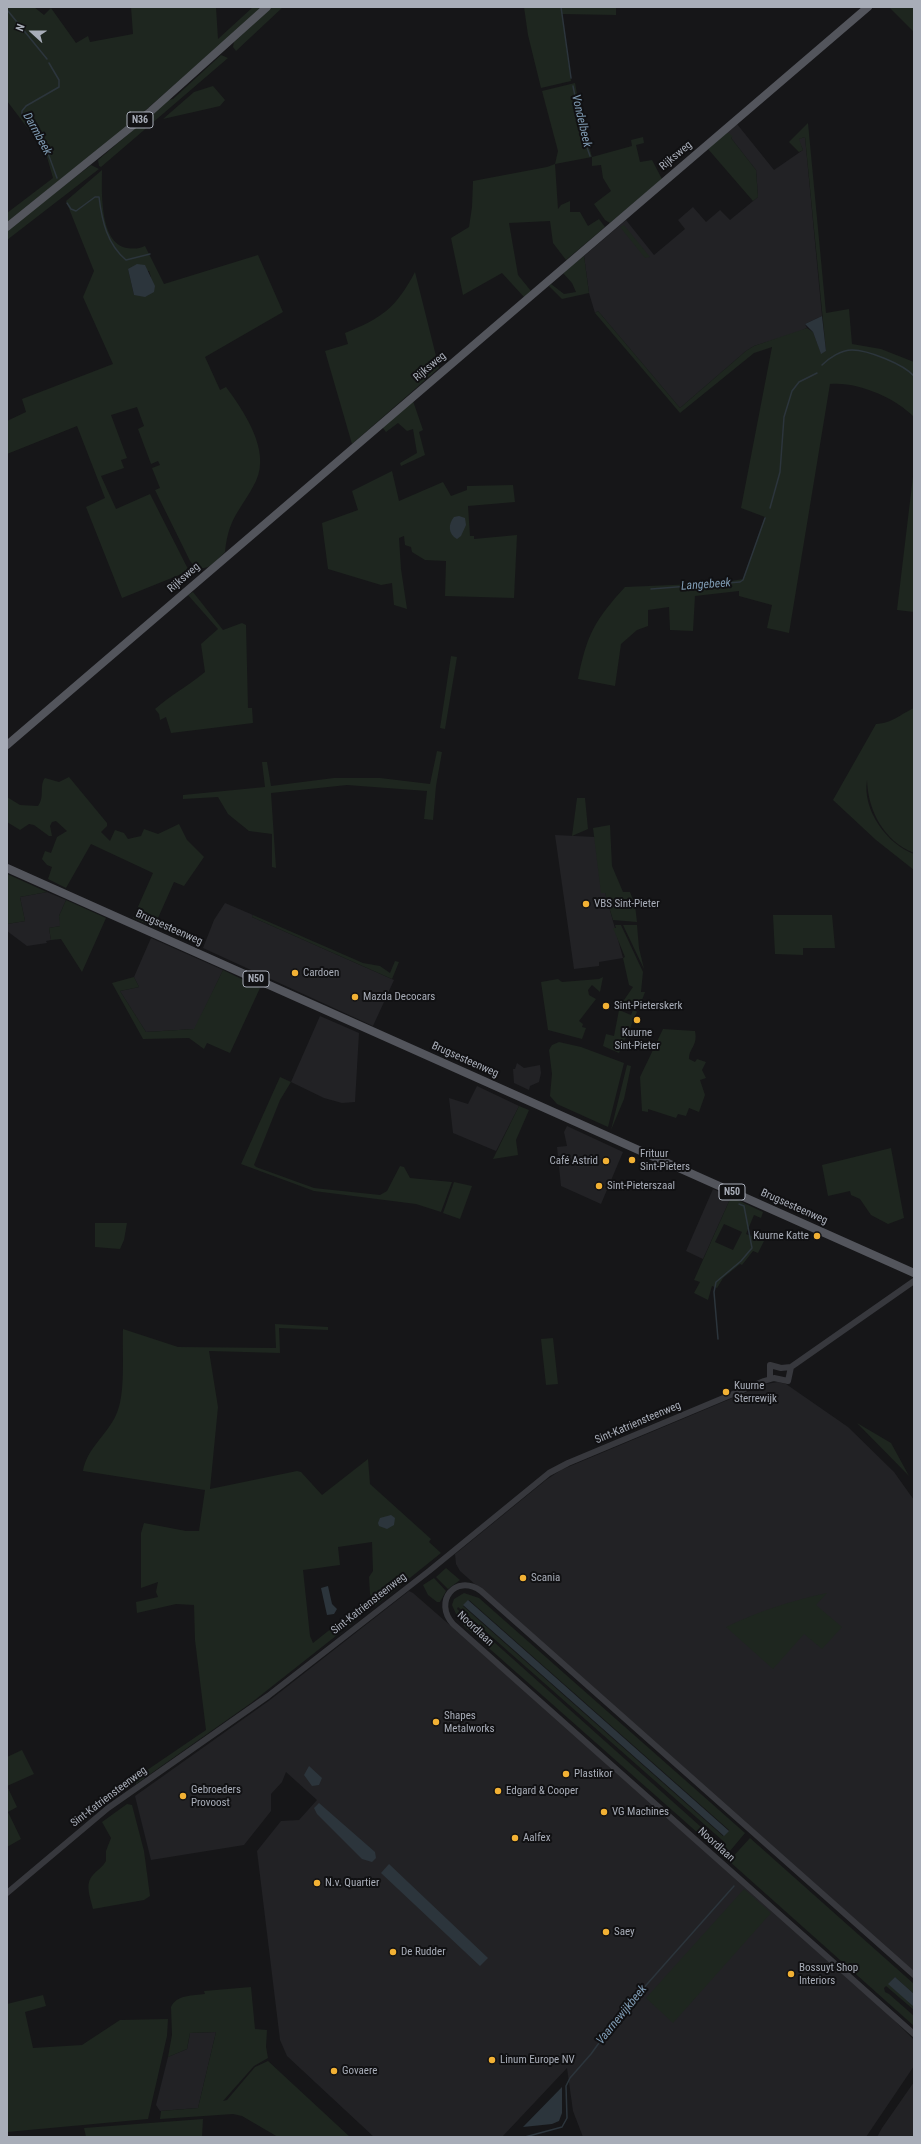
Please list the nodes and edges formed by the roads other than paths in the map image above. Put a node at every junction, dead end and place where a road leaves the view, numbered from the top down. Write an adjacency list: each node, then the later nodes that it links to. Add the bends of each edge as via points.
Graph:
1 (267, 7): 3 (main road, N36, via 151,111)
2 (868, 7): 4 (main road, Rijksweg)
3 (7, 227)
4 (7, 745)
5 (7, 868): 6 (main road, Brugsesteenweg / N50)
6 (914, 1273)
7 (914, 1281): 8 (street)
8 (791, 1366): 9 (street, Sint-Katriensteenweg, via 788,1381 780,1378); 9 (street, via 782,1368 770,1365)
9 (770, 1379): 10 (street, Sint-Katriensteenweg, via 549,1473 424,1575 268,1696 108,1808)
10 (7, 1893)
11 (914, 1975): 12 (street, Noordlaan, via 480,1591 473,1586 464,1585 454,1588 449,1593 444,1609 453,1624)
12 (914, 2034)

